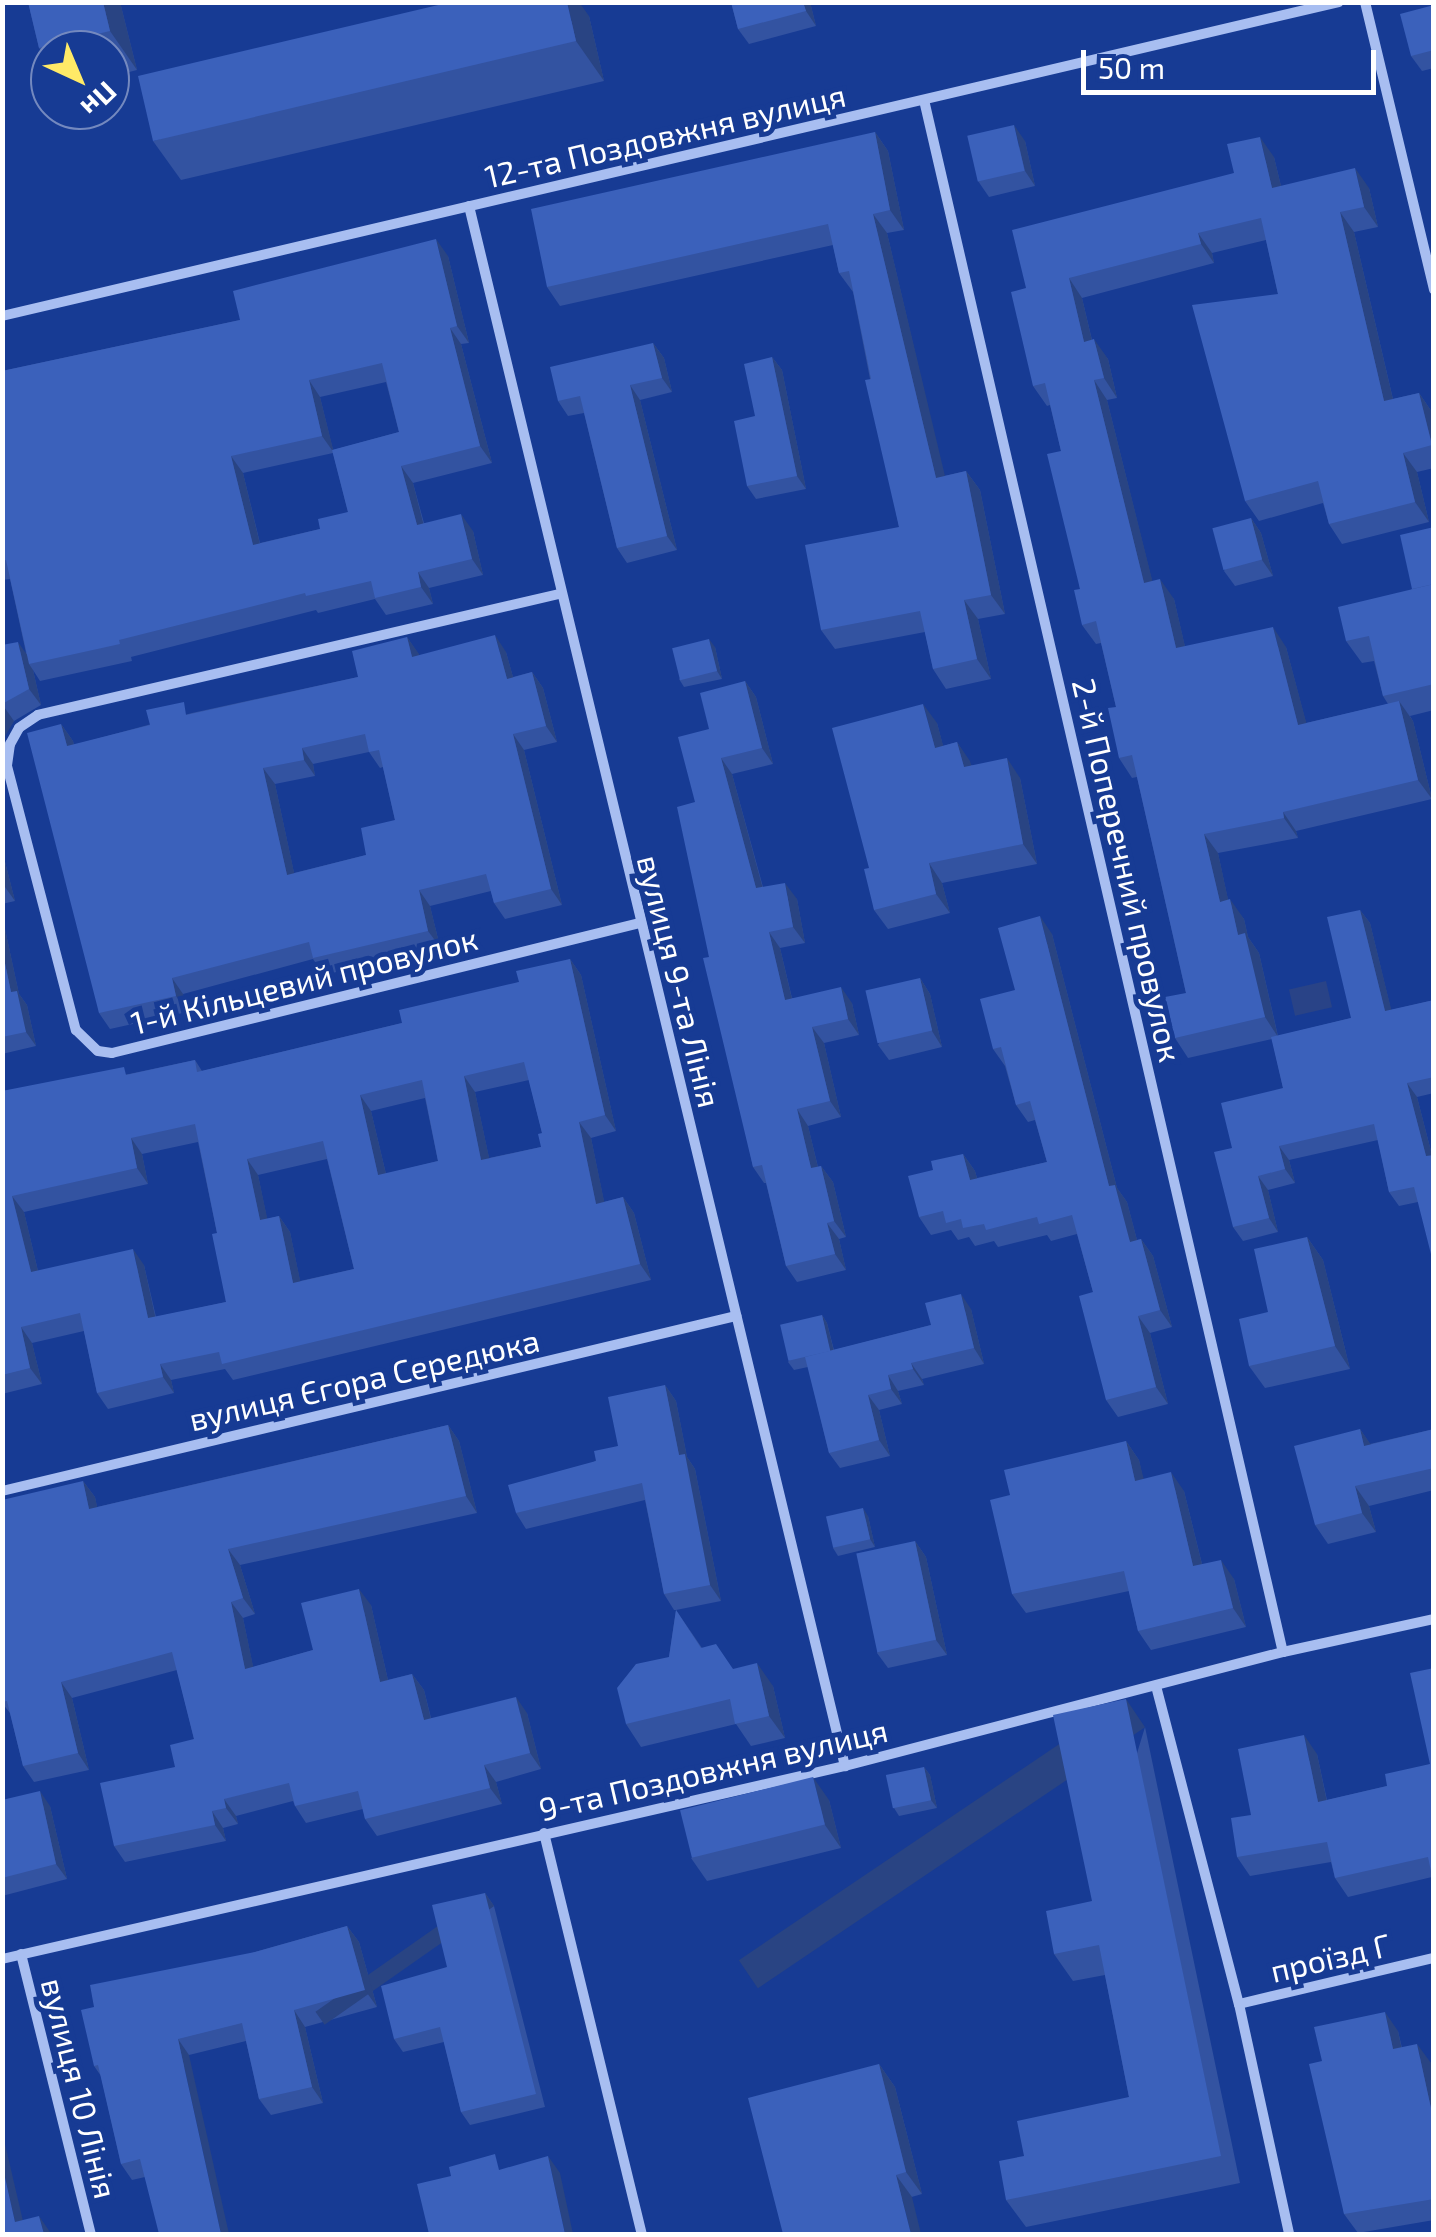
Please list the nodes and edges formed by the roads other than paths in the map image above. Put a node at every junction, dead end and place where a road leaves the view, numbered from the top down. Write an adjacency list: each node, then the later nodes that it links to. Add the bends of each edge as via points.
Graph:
1 (1339, 2): 3 (street, 12-та Поздовжня вулиця)
2 (1365, 2): 5 (street)
3 (924, 100): 4 (street, 12-та Поздовжня вулиця); 12 (street, 2-й Поперечний провулок)
4 (470, 206): 6 (street, 12-та Поздовжня вулиця); 7 (street, вулиця 9-та Лінія)
5 (1434, 290)
6 (2, 316)
7 (560, 594): 8 (street, вулиця 9-та Лінія); 8 (street, 1-й Кільцевий провулок, via 38,715 19,728 7,766 76,1030 98,1051)
8 (640, 923): 9 (street, вулиця 9-та Лінія)
9 (736, 1316): 10 (street, вулиця Єгора Середюка); 14 (street, вулиця 9-та Лінія)
10 (2, 1491)
11 (1434, 1619): 12 (street, 9-та Поздовжня вулиця)
12 (1283, 1652): 13 (street, 9-та Поздовжня вулиця)
13 (1156, 1686): 14 (street, 9-та Поздовжня вулиця); 19 (street)
14 (845, 1766): 15 (street, 9-та Поздовжня вулиця)
15 (544, 1833): 16 (street, 9-та Поздовжня вулиця); 21 (street)
16 (22, 1954): 18 (street, 9-та Поздовжня вулиця); 20 (street, вулиця 10 Лінія)
17 (1434, 1958): 19 (street, проїзд Г)
18 (2, 1959)
19 (1239, 2004): 22 (street)
20 (91, 2234)
21 (642, 2234)
22 (1289, 2234)

